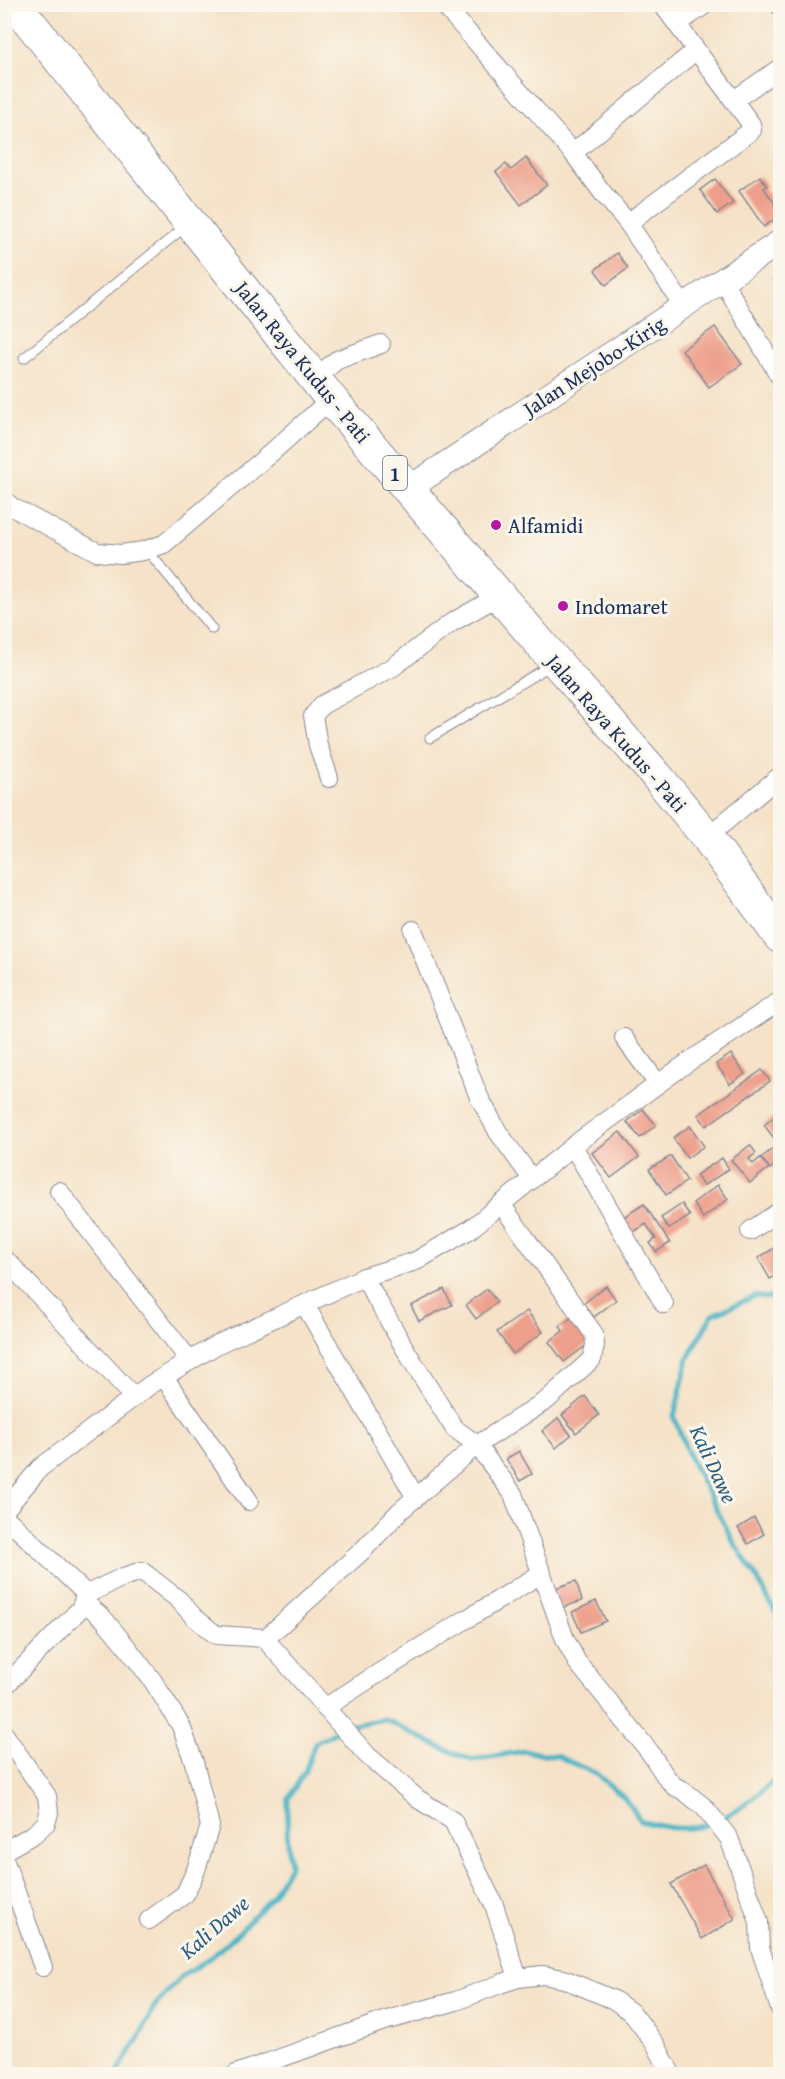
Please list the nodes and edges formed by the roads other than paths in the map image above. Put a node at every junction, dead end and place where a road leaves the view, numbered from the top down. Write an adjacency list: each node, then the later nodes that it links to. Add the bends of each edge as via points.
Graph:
1 (15, 4): 10 (highway, Jalan Raya Kudus - Pati / 1)
2 (662, 4): 5 (street)
3 (706, 4): 5 (street)
4 (444, 5): 9 (street)
5 (677, 24): 6 (street)
6 (696, 50): 8 (street); 9 (street)
7 (780, 68): 8 (street)
8 (734, 100): 11 (street, via 752,124 748,135)
9 (573, 153): 11 (street)
10 (190, 223): 16 (lane); 18 (highway, Jalan Raya Kudus - Pati / 1)
11 (628, 223): 14 (street)
12 (780, 242): 13 (street, Jalan Mejobo-Kirig)
13 (723, 281): 14 (street, Jalan Mejobo-Kirig); 17 (street)
14 (684, 307): 19 (street, Jalan Mejobo-Kirig)
15 (381, 344): 18 (street, via 338,360)
16 (24, 358)
17 (780, 377)
18 (323, 388): 19 (highway, Jalan Raya Kudus - Pati / 1); 21 (street, via 272,452 164,544)
19 (408, 489): 22 (highway, Jalan Raya Kudus - Pati / 1)
20 (4, 500): 21 (street, via 97,552)
21 (147, 550): 23 (lane)
22 (499, 596): 24 (highway, Jalan Raya Kudus - Pati / 1); 27 (street, via 451,623 393,668 322,705 313,716)
23 (212, 629)
24 (556, 662): 25 (lane); 28 (highway, Jalan Raya Kudus - Pati / 1)
25 (430, 738)
26 (780, 776): 28 (street)
27 (329, 778)
28 (706, 837): 30 (highway, Jalan Raya Kudus - Pati / 1)
29 (413, 930): 35 (street, via 479,1096 498,1132)
30 (780, 937)
31 (780, 1001): 33 (street)
32 (624, 1038): 33 (street)
33 (658, 1084): 34 (street)
34 (573, 1146): 35 (street); 42 (street)
35 (532, 1179): 37 (street)
36 (59, 1191): 44 (street)
37 (501, 1204): 41 (street, via 469,1230 416,1261); 47 (street, via 594,1334 595,1345 592,1359 547,1400)
38 (780, 1211): 39 (street)
39 (750, 1231)
40 (4, 1261): 46 (street)
41 (364, 1277): 43 (street); 47 (street, via 454,1428)
42 (664, 1304)
43 (305, 1305): 44 (street, via 218,1344); 48 (street)
44 (190, 1361): 45 (street)
45 (164, 1377): 46 (street); 49 (street)
46 (134, 1397): 50 (street, via 40,1468)
47 (477, 1444): 48 (street); 51 (street, via 513,1494)
48 (416, 1498): 53 (street)
49 (249, 1501)
50 (4, 1514): 52 (street, via 82,1590)
51 (542, 1573): 55 (street); 62 (street, via 564,1639 577,1662 666,1777 704,1807 729,1838 759,1922 760,1948)
52 (85, 1599): 53 (street, via 142,1571 216,1635); 54 (street, via 81,1608); 59 (street, via 153,1681 181,1725 210,1826 185,1894)
53 (266, 1638): 55 (street)
54 (4, 1687)
55 (325, 1708): 61 (street, via 367,1755 418,1799 453,1821 494,1905)
56 (4, 1734): 57 (street, via 47,1796 49,1813 34,1834)
57 (4, 1851)
58 (4, 1859): 60 (street)
59 (149, 1920)
60 (44, 1967)
61 (518, 1978): 63 (street); 64 (street, via 543,1975 564,1979 615,2000 632,2013)
62 (780, 2009)
63 (236, 2074)
64 (671, 2074)

